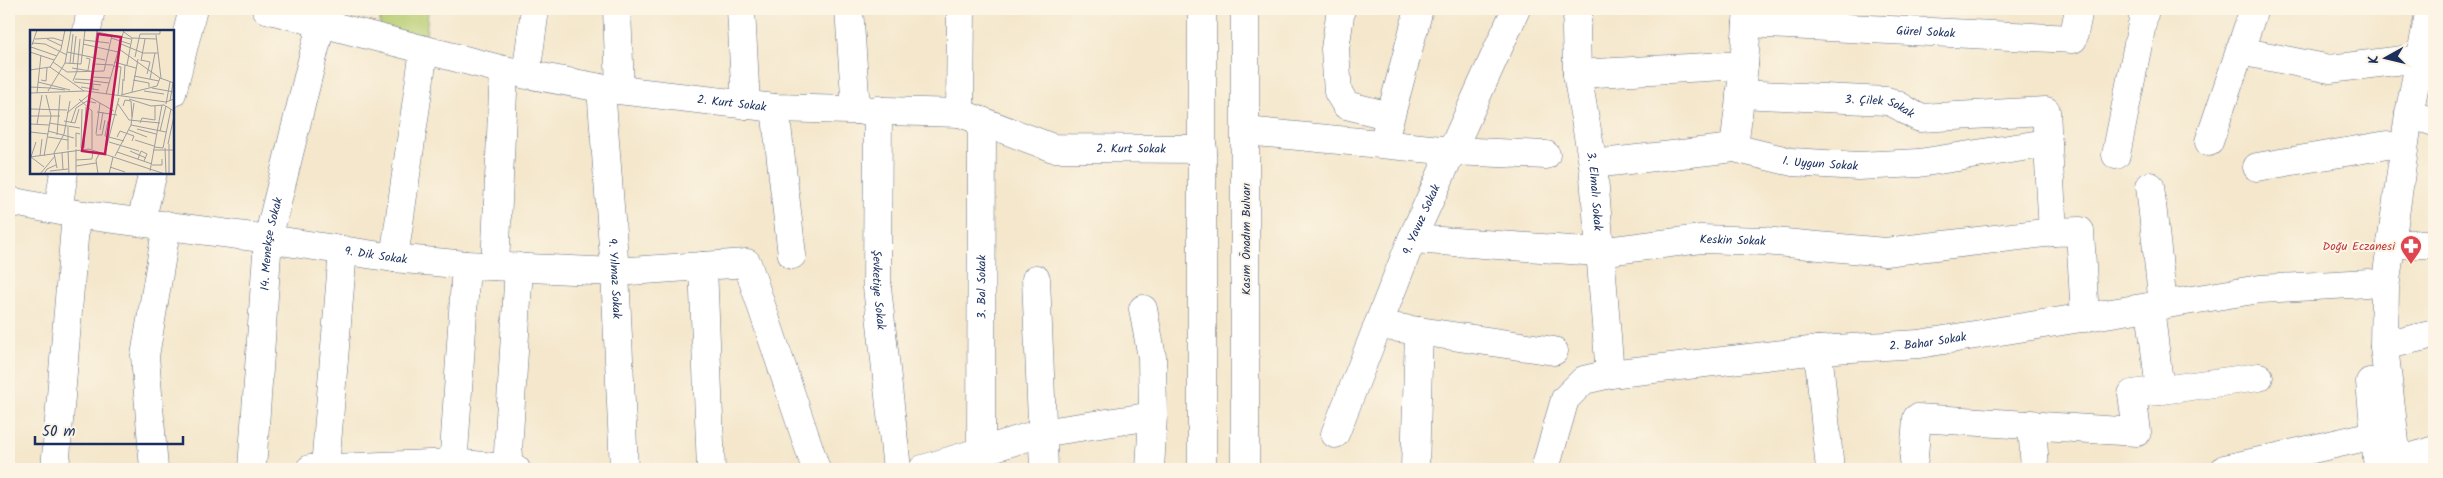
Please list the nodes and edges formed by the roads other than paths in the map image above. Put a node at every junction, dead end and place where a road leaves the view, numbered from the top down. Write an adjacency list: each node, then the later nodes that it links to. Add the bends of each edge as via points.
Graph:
1 (91, 9): 22 (street)
2 (193, 9): 29 (street)
3 (266, 9): 21 (street, 2. Kurt Sokak)
4 (535, 9): 27 (street)
5 (617, 9): 30 (street, 9. Yılmaz Sokak)
6 (741, 9): 32 (street)
7 (849, 9): 34 (street, Şevketiye Sokak)
8 (961, 9): 36 (street, 3. Bal Sokak)
9 (1202, 9): 44 (street)
10 (1245, 9): 38 (street, Kasım Önadım Bulvarı)
11 (1341, 9): 35 (street, via 1335,49 1338,92 1346,106)
12 (1419, 9): 35 (street)
13 (1516, 9): 45 (street, 9. Yavuz Sokak)
14 (1579, 9): 28 (street, 3. Elmalı Sokak)
15 (2078, 9): 20 (street, Gürel Sokak, via 2073,39)
16 (2145, 9): 47 (street)
17 (2254, 9): 24 (street)
18 (2411, 9): 25 (street)
19 (2430, 9): 37 (street)
20 (1747, 16): 26 (street)
21 (321, 24): 23 (street, 2. Kurt Sokak); 57 (street, 14. Menekşe Sokak)
22 (87, 30)
23 (424, 50): 27 (street, 2. Kurt Sokak); 64 (street)
24 (2240, 51): 25 (street, via 2330,69); 39 (street)
25 (2403, 60): 42 (street)
26 (1744, 65): 28 (street); 31 (street)
27 (515, 72): 30 (street, 2. Kurt Sokak); 67 (street)
28 (1577, 74): 48 (street, 3. Elmalı Sokak)
29 (174, 86)
30 (611, 89): 32 (street, 2. Kurt Sokak); 68 (street, 9. Yılmaz Sokak)
31 (1740, 94): 41 (street, 3. Çilek Sokak, via 1887,101 1902,105 1920,118 2046,111); 43 (street)
32 (746, 104): 33 (street, 2. Kurt Sokak)
33 (775, 108): 34 (street, 2. Kurt Sokak); 63 (street)
34 (867, 110): 36 (street, 2. Kurt Sokak); 101 (street, Şevketiye Sokak, via 877,286)
35 (1390, 116): 40 (street)
36 (971, 117): 44 (street, 2. Kurt Sokak, via 1053,148); 89 (street, 3. Bal Sokak)
37 (2422, 118): 59 (street)
38 (1246, 131): 40 (street); 106 (street, Kasım Önadım Bulvarı)
39 (2209, 142)
40 (1383, 143): 45 (street)
41 (2048, 143): 43 (street, 1. Uygun Sokak, via 1919,163 1858,166 1792,162); 56 (street)
42 (2387, 145): 49 (street); 70 (street)
43 (1734, 148): 48 (street, 1. Uygun Sokak)
44 (1203, 149): 105 (street)
45 (1452, 150): 46 (street); 58 (street, 9. Yavuz Sokak)
46 (1546, 155)
47 (2116, 155)
48 (1593, 164): 62 (street, 3. Elmalı Sokak)
49 (2257, 166)
50 (64, 174): 54 (street)
51 (153, 174): 55 (street)
52 (2150, 186): 71 (street)
53 (9, 202): 54 (street, 9. Dik Sokak)
54 (67, 212): 55 (street, 9. Dik Sokak); 93 (street)
55 (154, 224): 57 (street, 9. Dik Sokak); 94 (street, via 144,356)
56 (2054, 232): 62 (street, Keskin Sokak, via 1885,252 1701,239); 73 (street, Keskin Sokak, via 2080,231)
57 (268, 239): 61 (street, 9. Dik Sokak); 95 (street, 14. Menekşe Sokak)
58 (1412, 239): 62 (street, Keskin Sokak); 74 (street, 9. Yavuz Sokak)
59 (2391, 244): 60 (street); 77 (street, via 2385,288)
60 (2434, 244)
61 (343, 250): 64 (street, 9. Dik Sokak); 96 (street)
62 (1599, 252): 80 (street, 3. Elmalı Sokak)
63 (792, 255)
64 (394, 258): 65 (street, 9. Dik Sokak)
65 (466, 265): 67 (street, 9. Dik Sokak); 90 (street)
66 (703, 266): 68 (street, 9. Dik Sokak); 99 (street); 100 (street, 9. Dik Sokak, via 747,263)
67 (507, 267): 68 (street, 9. Dik Sokak); 97 (street)
68 (615, 272): 98 (street, 9. Yılmaz Sokak)
69 (1036, 279): 85 (street)
70 (2370, 283): 71 (street, 2. Bahar Sokak, via 2260,289); 87 (street, via 2369,368)
71 (2157, 306): 73 (street, 2. Bahar Sokak); 82 (street)
72 (1143, 308): 83 (street, via 1152,357)
73 (2085, 318): 78 (street, 2. Bahar Sokak, via 1919,344)
74 (1378, 325): 75 (street); 86 (street, 9. Yavuz Sokak)
75 (1418, 331): 79 (street); 107 (street)
76 (2434, 334): 77 (street)
77 (2384, 346): 91 (street)
78 (1818, 350): 80 (street, 2. Bahar Sokak); 109 (street)
79 (1554, 351)
80 (1610, 374): 108 (street, 2. Bahar Sokak, via 1584,380 1565,399)
81 (2259, 377): 82 (street)
82 (2160, 391): 84 (street, via 2132,394 2137,432)
83 (1153, 416): 85 (street); 104 (street)
84 (2032, 424): 110 (street, via 1917,418); 111 (street)
85 (1041, 433): 89 (street); 103 (street)
86 (1335, 434)
87 (2374, 434): 91 (street); 112 (street)
88 (2434, 450): 91 (street)
89 (970, 460): 102 (street)
90 (453, 466): 92 (street); 97 (street)
91 (2391, 467)
92 (361, 468): 96 (street)
93 (55, 469)
94 (154, 469)
95 (252, 469)
96 (317, 469)
97 (510, 469)
98 (624, 469)
99 (711, 469)
100 (816, 469)
101 (897, 469)
102 (924, 469)
103 (1044, 469)
104 (1150, 469)
105 (1202, 469)
106 (1245, 469)
107 (1415, 469)
108 (1545, 469)
109 (1830, 469)
110 (1913, 469)
111 (2035, 469)
112 (2226, 469)

